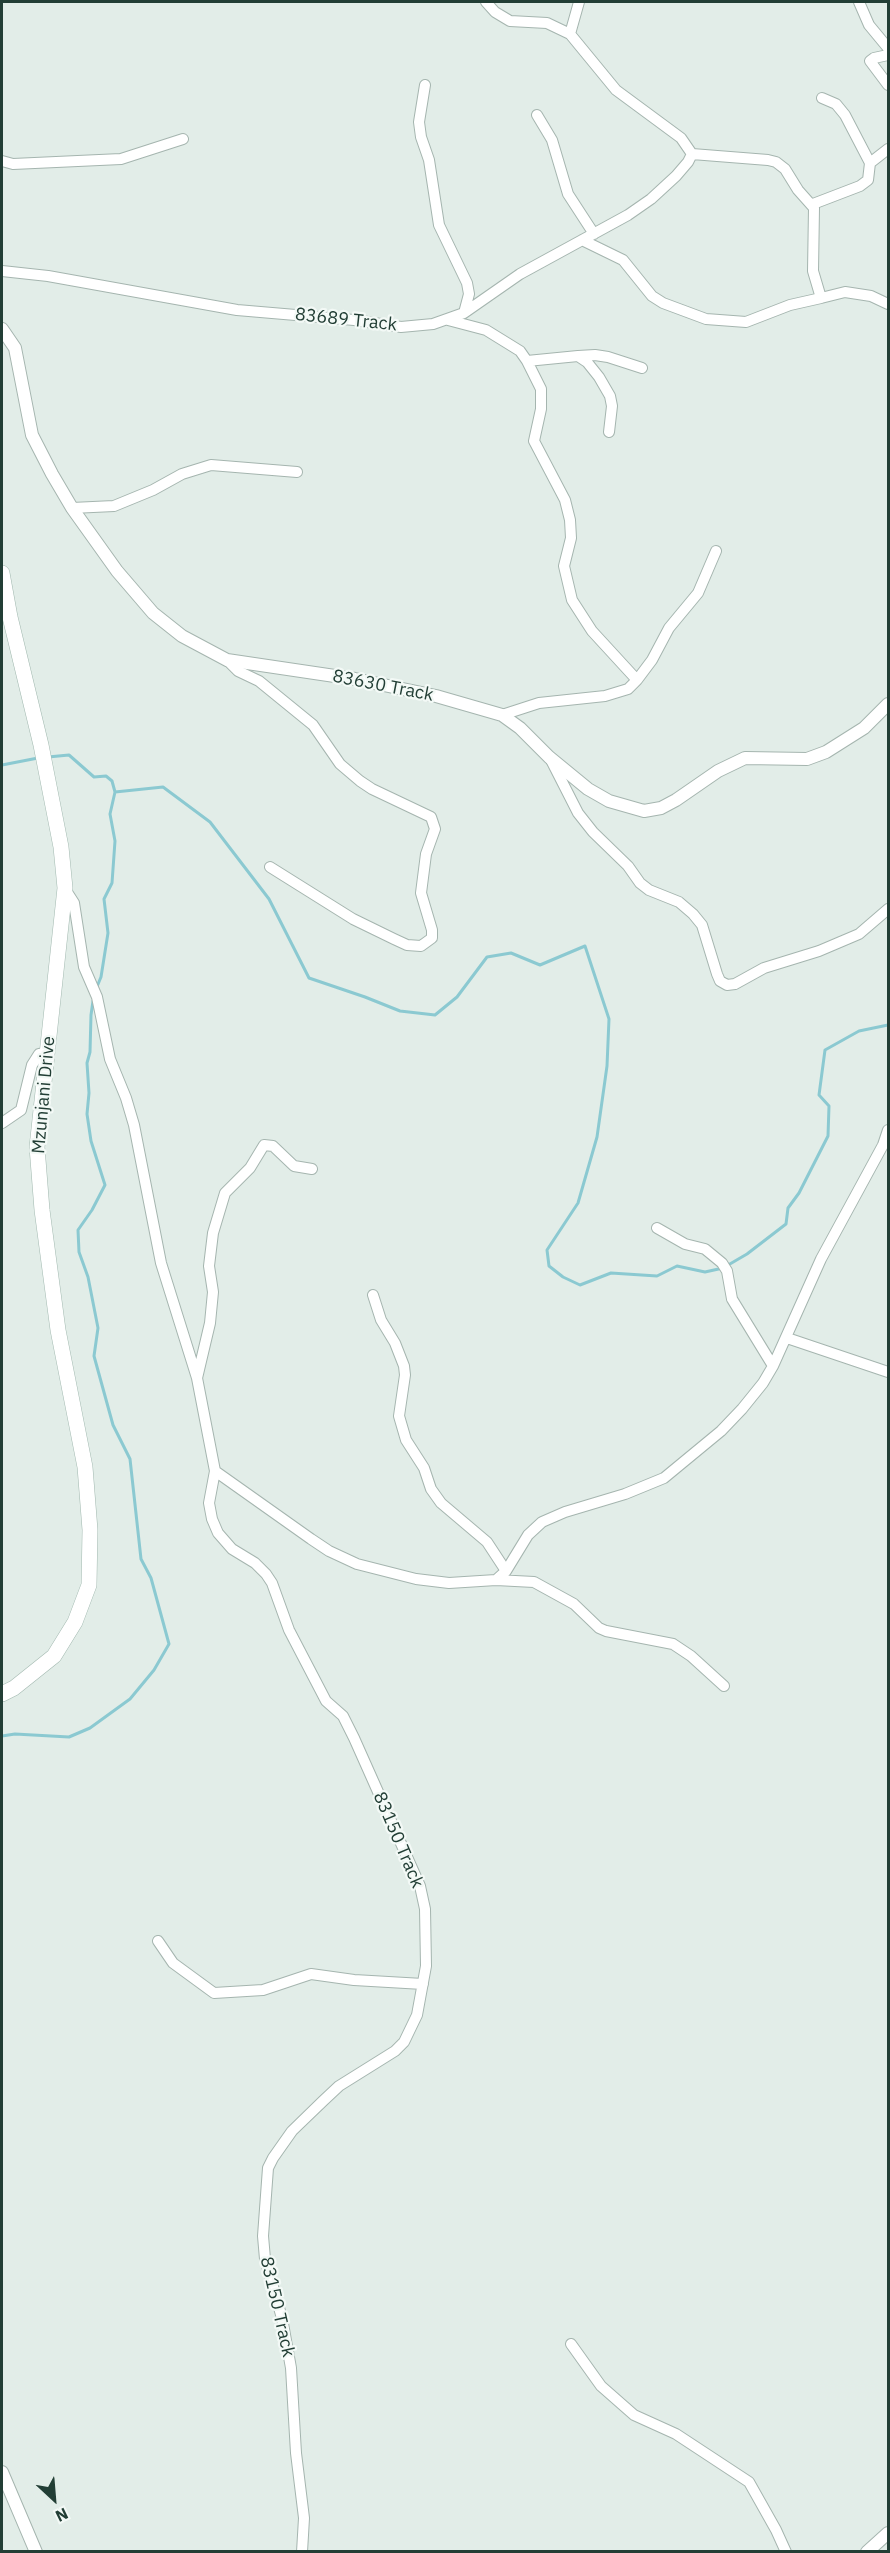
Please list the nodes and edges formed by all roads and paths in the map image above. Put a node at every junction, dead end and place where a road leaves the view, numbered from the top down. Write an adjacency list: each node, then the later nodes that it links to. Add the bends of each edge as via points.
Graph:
1 (486, 2): 4 (street, via 510,21 547,23)
2 (860, 2): 5 (street, via 869,25)
3 (578, 3): 4 (street)
4 (570, 34): 13 (street, via 616,90 681,138)
5 (888, 48)
6 (888, 55): 8 (street, via 870,61)
7 (424, 85): 22 (street, via 421,137 429,160 439,225 467,283 468,304)
8 (888, 85)
9 (822, 98): 15 (street, via 836,104 845,115)
10 (537, 115): 17 (street, via 552,140 568,194)
11 (183, 140): 14 (street, via 121,159 13,164)
12 (888, 149): 15 (street)
13 (692, 154): 16 (street, via 776,162); 17 (street, 83689 Track, via 651,199)
14 (2, 161)
15 (870, 163): 16 (street, via 868,180 860,186)
16 (813, 204): 20 (street, via 813,271)
17 (594, 234): 18 (street, 83689 Track)
18 (582, 240): 20 (street, via 623,260 652,296 706,319 746,322); 22 (street, 83689 Track, via 520,274)
19 (2, 270): 23 (street, 83689 Track, via 237,310 401,327)
20 (821, 298): 21 (street, via 845,292 871,296)
21 (888, 304)
22 (464, 313): 23 (street, 83689 Track)
23 (448, 320): 26 (street, via 486,330 520,351)
24 (2, 329): 30 (street, 83630 Track, via 15,348 33,435)
25 (578, 356): 26 (street); 27 (street, via 608,357); 28 (street, via 607,389 612,406)
26 (527, 360): 34 (street, via 541,389 534,441 565,500 570,520 571,538 564,566 572,600 592,631)
27 (642, 368)
28 (609, 432)
29 (297, 472): 30 (street, via 211,465 182,474 114,506)
30 (72, 508): 33 (street, 83630 Track, via 153,613 182,636)
31 (716, 551): 34 (street, via 698,593 669,628)
32 (2, 573): 39 (main road, Mzunjani Drive, via 41,745)
33 (227, 660): 36 (street, 83630 Track, via 355,679); 38 (street, via 313,726 340,764 360,781 431,817 435,829 426,854 421,893 432,938 421,946 407,945 353,919)
34 (637, 680): 36 (street, via 628,688 605,696 562,699)
35 (888, 704): 37 (street, 83630 Track, via 864,728 826,752 807,759 745,758 676,800 652,809 634,809 609,801)
36 (502, 715): 37 (street, 83630 Track)
37 (549, 757): 40 (street, via 578,813 640,884 679,902 698,919 711,961 720,981 727,985 859,934)
38 (270, 867)
39 (65, 888): 41 (main road, Mzunjani Drive); 50 (street, via 74,903 82,957 95,992 110,1059 134,1125 160,1263)
40 (888, 909)
41 (47, 1053): 42 (street, via 39,1054 32,1065 21,1110); 55 (main road, Mzunjani Drive, via 37,1147 58,1330 85,1467 90,1530 88,1585 75,1622 54,1656)
42 (2, 1123)
43 (888, 1131): 47 (street, via 826,1249)
44 (312, 1169): 50 (street, via 294,1166 273,1146 264,1145 250,1168 225,1193 213,1233 210,1323)
45 (657, 1228): 48 (street, via 685,1244 705,1249 725,1267 732,1299)
46 (373, 1295): 52 (street, via 404,1365 399,1416 406,1440 441,1503 487,1542)
47 (787, 1338): 48 (street); 49 (street)
48 (773, 1366): 52 (street, via 722,1431 678,1468 649,1485 542,1522 528,1535)
49 (888, 1372)
50 (197, 1378): 51 (street)
51 (215, 1471): 53 (street, via 320,1545 357,1564 449,1583); 57 (street, 83150 Track, via 209,1503 218,1533 232,1549 266,1574 289,1630 326,1701 343,1716 420,1886 426,1937)
52 (506, 1571): 53 (street)
53 (496, 1580): 54 (street, via 534,1582 574,1604 599,1628 673,1644)
54 (724, 1686)
55 (2, 1694)
56 (158, 1941): 57 (street, via 172,1963 214,1993 263,1990 311,1974)
57 (423, 1984): 62 (street, 83150 Track, via 417,2015 404,2042 339,2086 282,2145 268,2168 262,2236 291,2368 304,2518)
58 (571, 2344): 63 (street, via 601,2386 634,2415 676,2434 749,2482)
59 (2, 2472): 61 (street)
60 (888, 2533): 64 (street)
61 (36, 2552)
62 (302, 2552)
63 (786, 2552)
64 (867, 2552)

